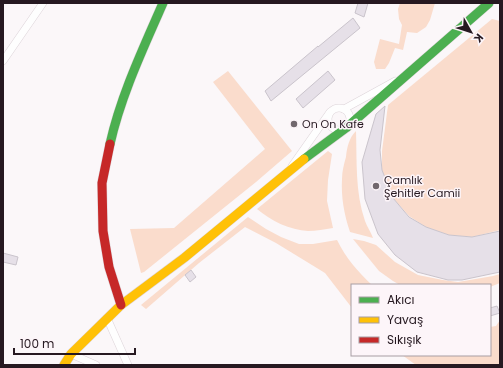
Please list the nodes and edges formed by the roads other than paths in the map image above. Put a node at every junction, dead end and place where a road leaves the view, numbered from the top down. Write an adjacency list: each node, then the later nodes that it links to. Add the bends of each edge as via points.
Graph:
1 (43, 3): 4 (street)
2 (163, 3): 10 (street, via 127,88 113,131 102,183 103,231 109,267)
3 (489, 3): 5 (street)
4 (3, 61)
5 (405, 76): 6 (street); 8 (street)
6 (344, 108): 7 (street); 8 (street, via 351,118)
7 (330, 112): 8 (street, via 328,119 333,128); 9 (street)
8 (346, 128): 9 (street)
9 (284, 175): 10 (street, via 184,258)
10 (121, 305): 11 (street)
11 (107, 318): 12 (street); 15 (street)
12 (71, 354): 13 (street); 14 (street)
13 (64, 365)
14 (96, 365)
15 (128, 365)

